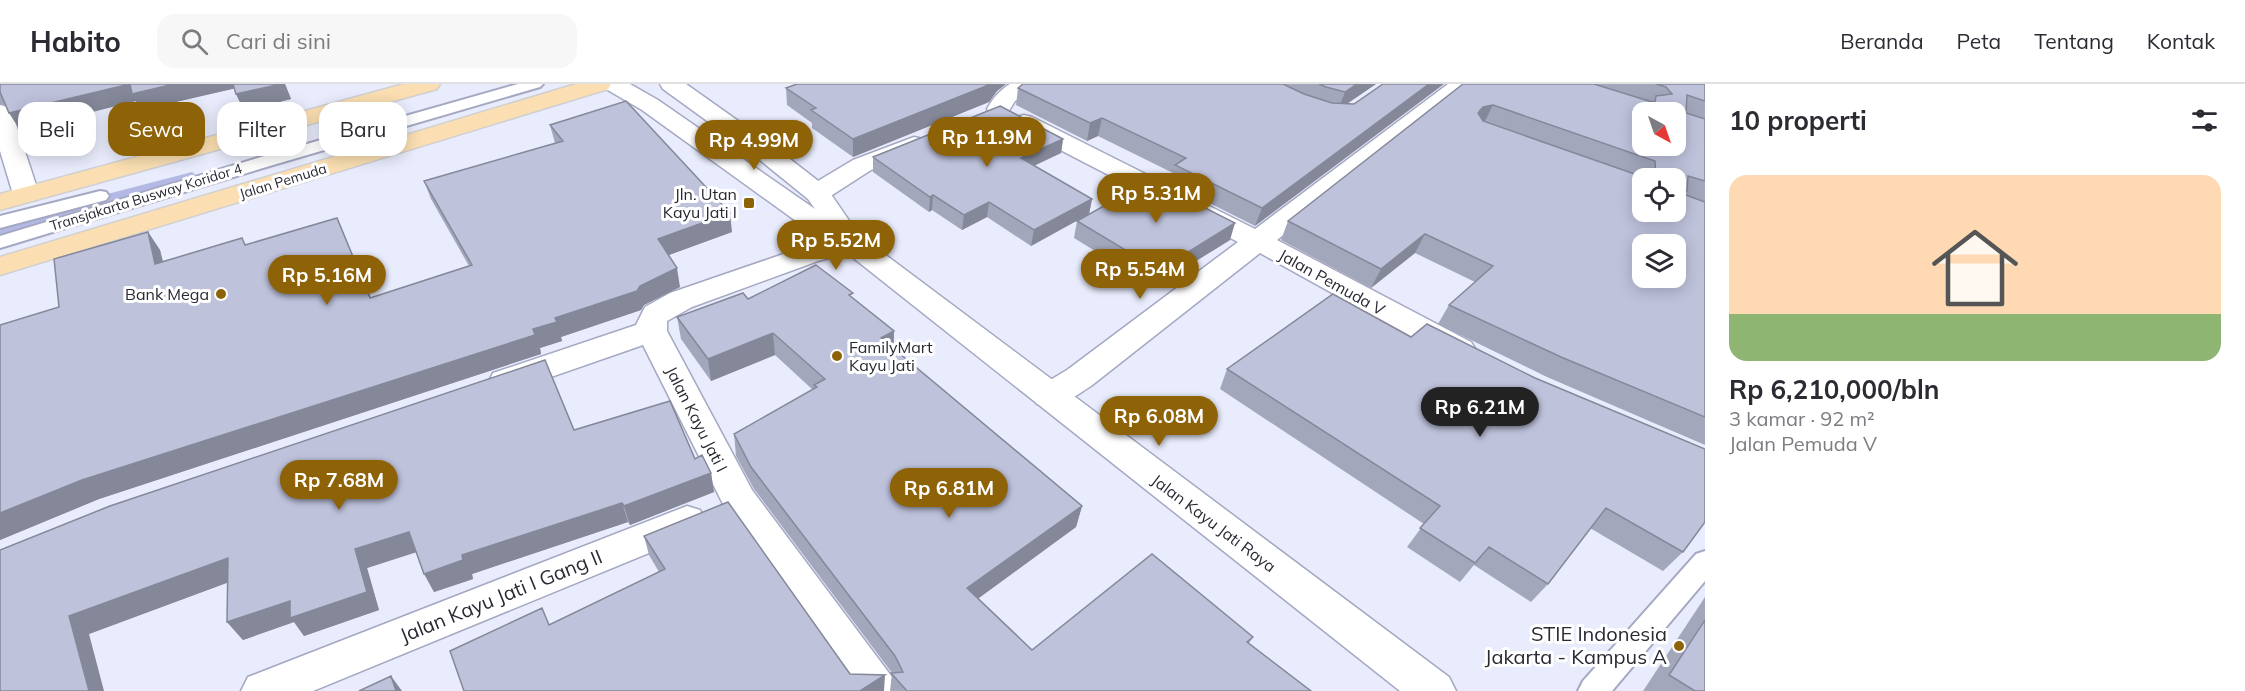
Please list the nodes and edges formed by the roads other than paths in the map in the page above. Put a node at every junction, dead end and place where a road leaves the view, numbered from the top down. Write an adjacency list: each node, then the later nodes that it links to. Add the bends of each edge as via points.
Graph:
1 (429, 84): 12 (main road)
2 (498, 84): 14 (lane, Transjakarta Busway Koridor 4, via 218,165)
3 (535, 84): 16 (lane, Transjakarta Busway Koridor 4)
4 (600, 84): 18 (main road, Jalan Pemuda)
5 (614, 84): 17 (street, Jalan Kayu Jati Raya, via 650,105 824,228)
6 (671, 84): 11 (street, Jalan Kayu Jati Raya)
7 (1028, 84): 15 (street, Jalan Pemuda V, via 1009,93 988,113 1100,162)
8 (1462, 84): 15 (street)
9 (0, 112): 12 (street)
10 (936, 135): 11 (street, via 862,165)
11 (817, 193): 17 (street, Jalan Kayu Jati Raya)
12 (26, 194): 13 (main road)
13 (0, 202)
14 (0, 222)
15 (1258, 241): 20 (street, Jalan Pemuda V); 22 (street, via 1079,378)
16 (0, 242)
17 (852, 243): 19 (street, via 675,303 656,314); 22 (street, Jalan Kayu Jati Raya)
18 (0, 266)
19 (651, 331): 21 (street); 23 (street, Jalan Kayu Jati I)
20 (1483, 361)
21 (472, 392)
22 (1049, 396): 27 (street, Jalan Kayu Jati Raya)
23 (739, 500): 25 (street, Jalan Kayu Jati I Gang II); 26 (street, Jalan Kayu Jati I)
24 (1705, 561): 28 (lane)
25 (262, 691)
26 (876, 691)
27 (1434, 691)
28 (1593, 691)

